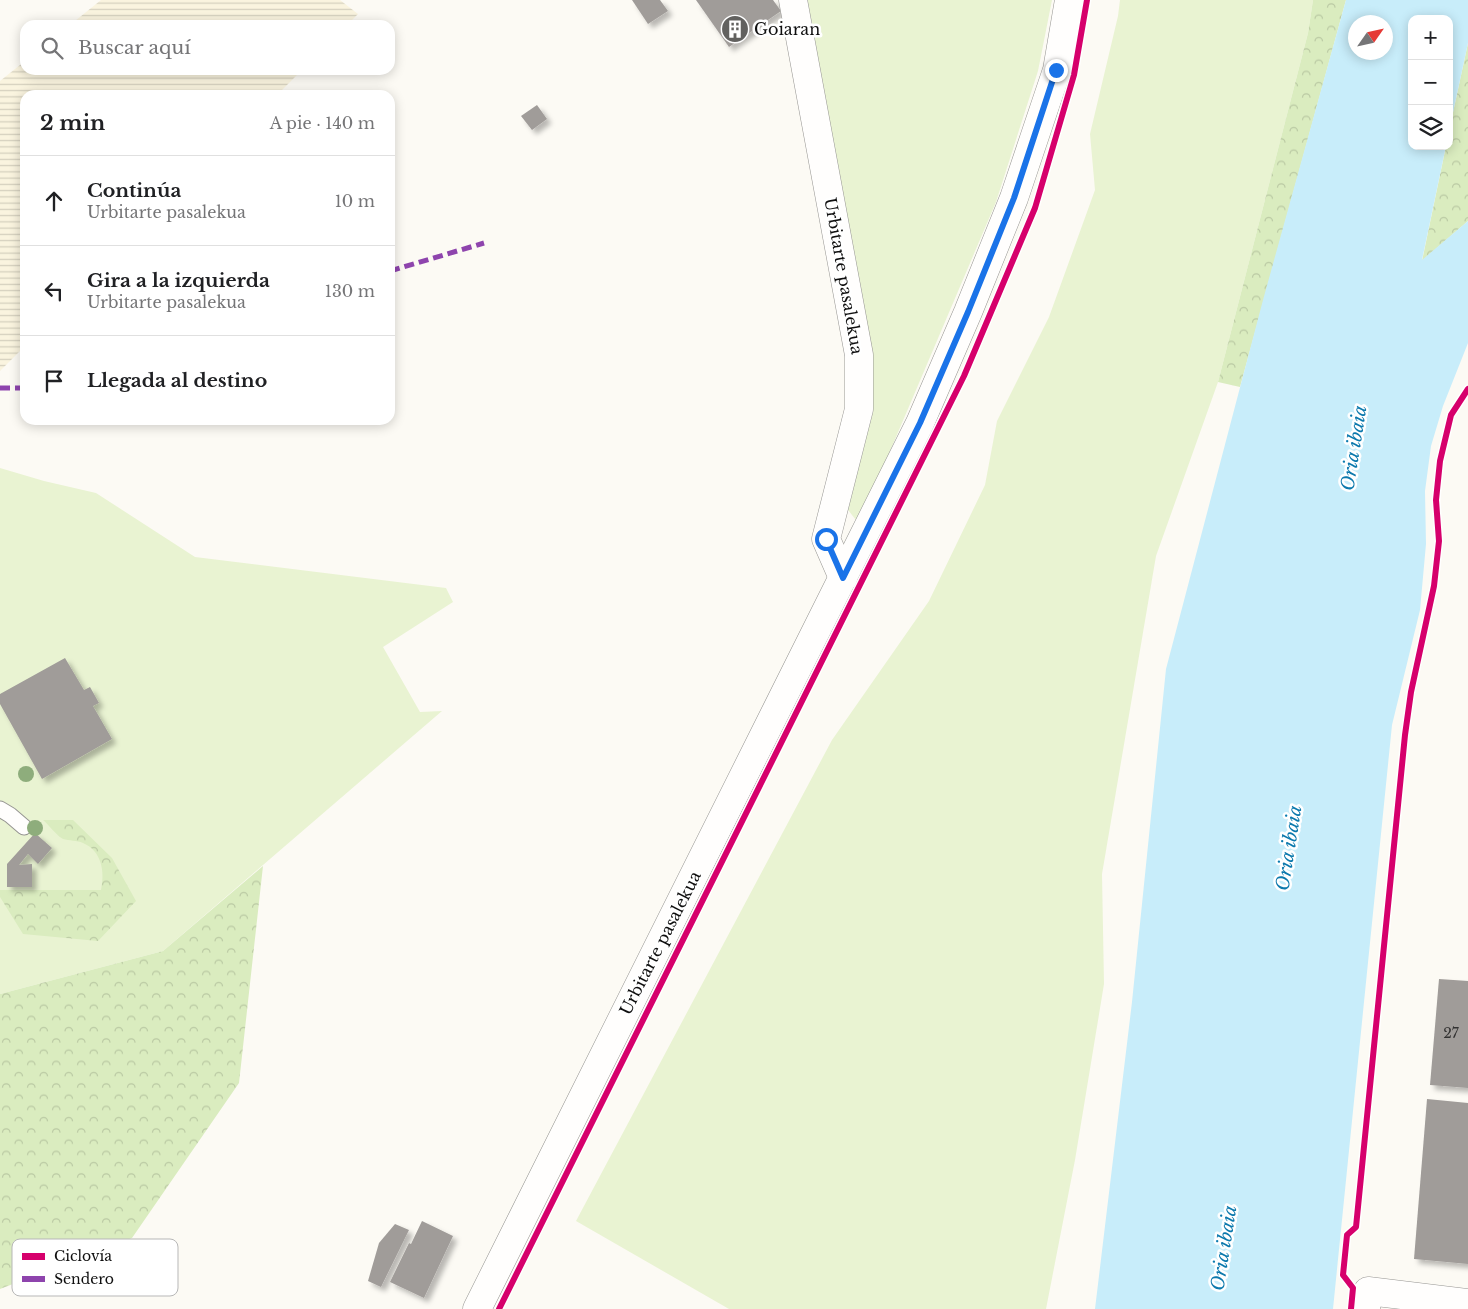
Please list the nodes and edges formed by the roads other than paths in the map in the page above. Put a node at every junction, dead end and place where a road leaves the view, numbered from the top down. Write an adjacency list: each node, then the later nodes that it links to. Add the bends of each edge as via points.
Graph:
1 (793, 0): 3 (street, Urbitarte pasalekua, via 859,355 859,409 826,539)
2 (1069, 0): 3 (street, Urbitarte pasalekua, via 1056,70 1014,198 920,423)
3 (843, 578): 8 (street, Urbitarte pasalekua)
4 (0, 809): 5 (lane)
5 (24, 827)
6 (1367, 1300): 7 (street)
7 (1468, 1303)
8 (477, 1309)

